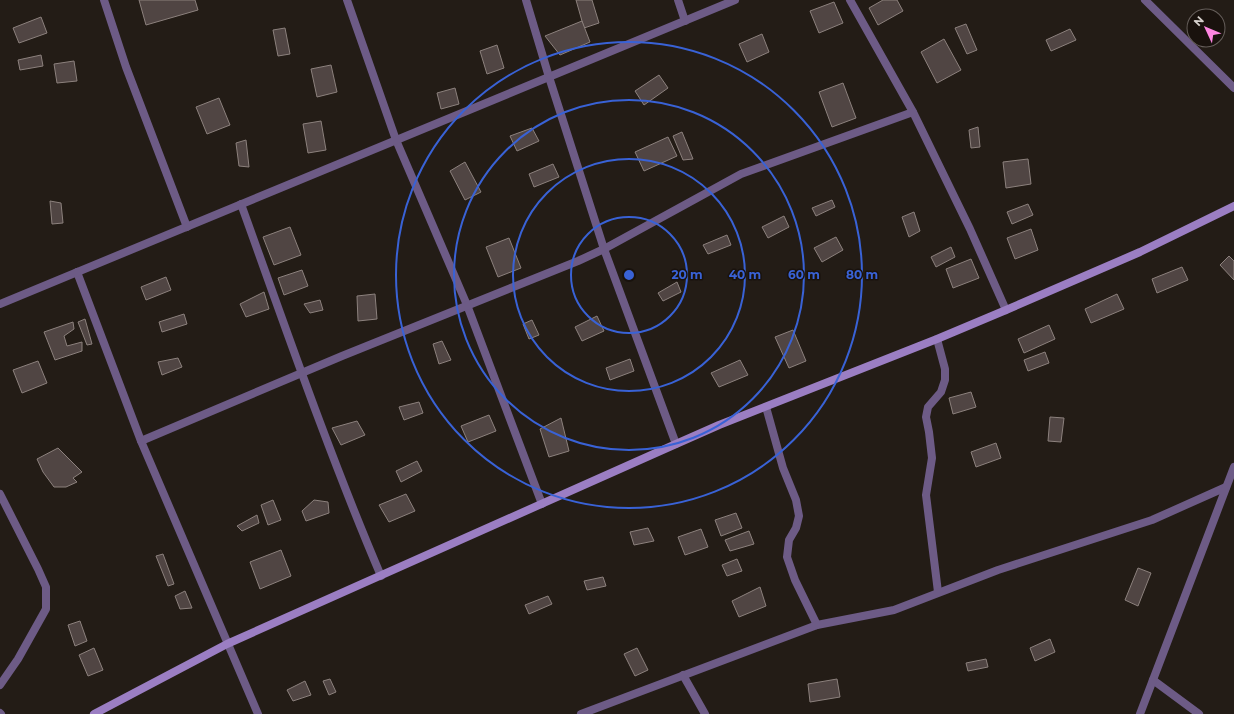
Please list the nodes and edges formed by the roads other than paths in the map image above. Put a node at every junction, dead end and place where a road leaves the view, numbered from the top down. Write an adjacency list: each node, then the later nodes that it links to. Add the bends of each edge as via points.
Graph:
1 (104, 0): 15 (street, via 126,67)
2 (347, 0): 12 (street)
3 (526, 0): 9 (street)
4 (678, 0): 8 (street)
5 (735, 0): 8 (street)
6 (850, 0): 11 (street)
7 (1145, 0): 10 (street)
8 (685, 21): 9 (street)
9 (549, 77): 12 (street); 16 (street)
10 (1234, 88)
11 (913, 112): 16 (street, via 741,174); 20 (street)
12 (396, 140): 13 (street); 19 (street)
13 (241, 204): 15 (street); 22 (street)
14 (1234, 206): 20 (main road, via 1140,252)
15 (187, 227): 17 (street)
16 (604, 249): 19 (street); 25 (street)
17 (77, 272): 18 (street); 24 (street)
18 (0, 304)
19 (467, 305): 22 (street); 29 (street)
20 (1006, 310): 21 (main road)
21 (937, 339): 23 (main road); 31 (street, via 945,369 945,380 941,392 928,407 926,417 932,458 926,495)
22 (302, 373): 24 (street); 30 (street, via 355,515)
23 (766, 407): 25 (main road); 32 (street, via 799,516 789,540 786,557)
24 (141, 441): 33 (street)
25 (676, 444): 29 (main road)
26 (1234, 467): 27 (street)
27 (1226, 487): 31 (street, via 1152,520); 35 (street)
28 (0, 494): 36 (street, via 46,587 46,609)
29 (542, 504): 30 (main road)
30 (381, 576): 33 (main road)
31 (938, 592): 32 (street, via 894,610)
32 (817, 625): 34 (street)
33 (227, 644): 37 (main road); 38 (street)
34 (683, 675): 39 (street); 40 (street)
35 (1153, 680): 41 (street); 42 (street)
36 (0, 685)
37 (94, 714)
38 (258, 714)
39 (581, 714)
40 (705, 714)
41 (1140, 714)
42 (1200, 714)

